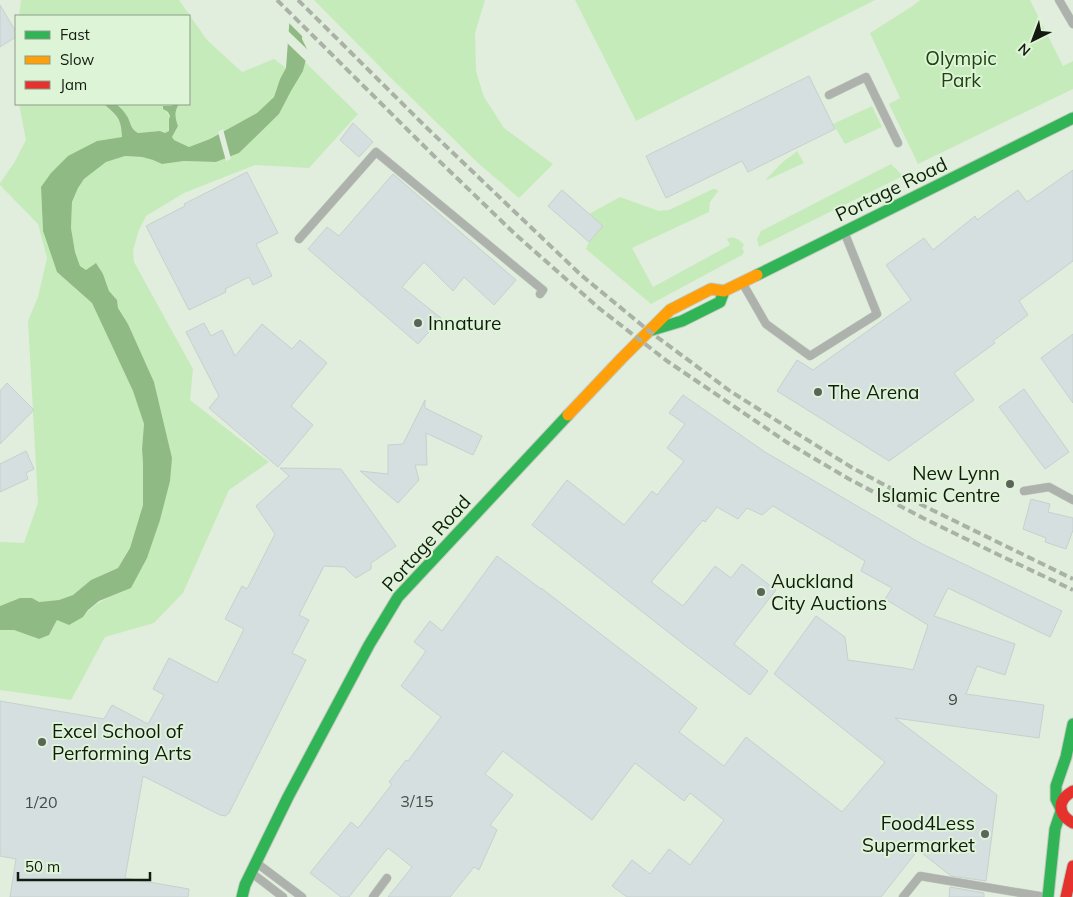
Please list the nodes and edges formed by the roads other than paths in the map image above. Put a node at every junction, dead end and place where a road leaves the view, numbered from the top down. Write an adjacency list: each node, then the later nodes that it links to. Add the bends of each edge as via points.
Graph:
1 (1059, 0): 2 (lane)
2 (1073, 24)
3 (829, 95): 5 (lane, via 866,77)
4 (1073, 118): 6 (main road, Portage Road)
5 (898, 143)
6 (844, 232): 8 (main road, Portage Road); 8 (lane, via 877,314 810,356 766,324)
7 (299, 239): 9 (lane, via 376,152 543,290)
8 (742, 282): 17 (main road, Portage Road, via 724,291 720,302 682,321 649,331 398,597 288,797)
9 (540, 294)
10 (1024, 491): 11 (lane, via 1049,487)
11 (1073, 500)
12 (1073, 724): 14 (main road, via 1056,786)
13 (1073, 791): 14 (main road, via 1062,801)
14 (1061, 810): 15 (main road); 24 (main road, via 1055,829)
15 (1073, 824)
16 (1073, 866): 25 (main road)
17 (254, 868): 19 (main road, Portage Road); 20 (lane); 21 (lane)
18 (387, 878): 22 (lane)
19 (242, 897)
20 (283, 897)
21 (302, 897)
22 (373, 897)
23 (903, 897): 24 (lane, via 920,876)
24 (1046, 897)
25 (1066, 897)

